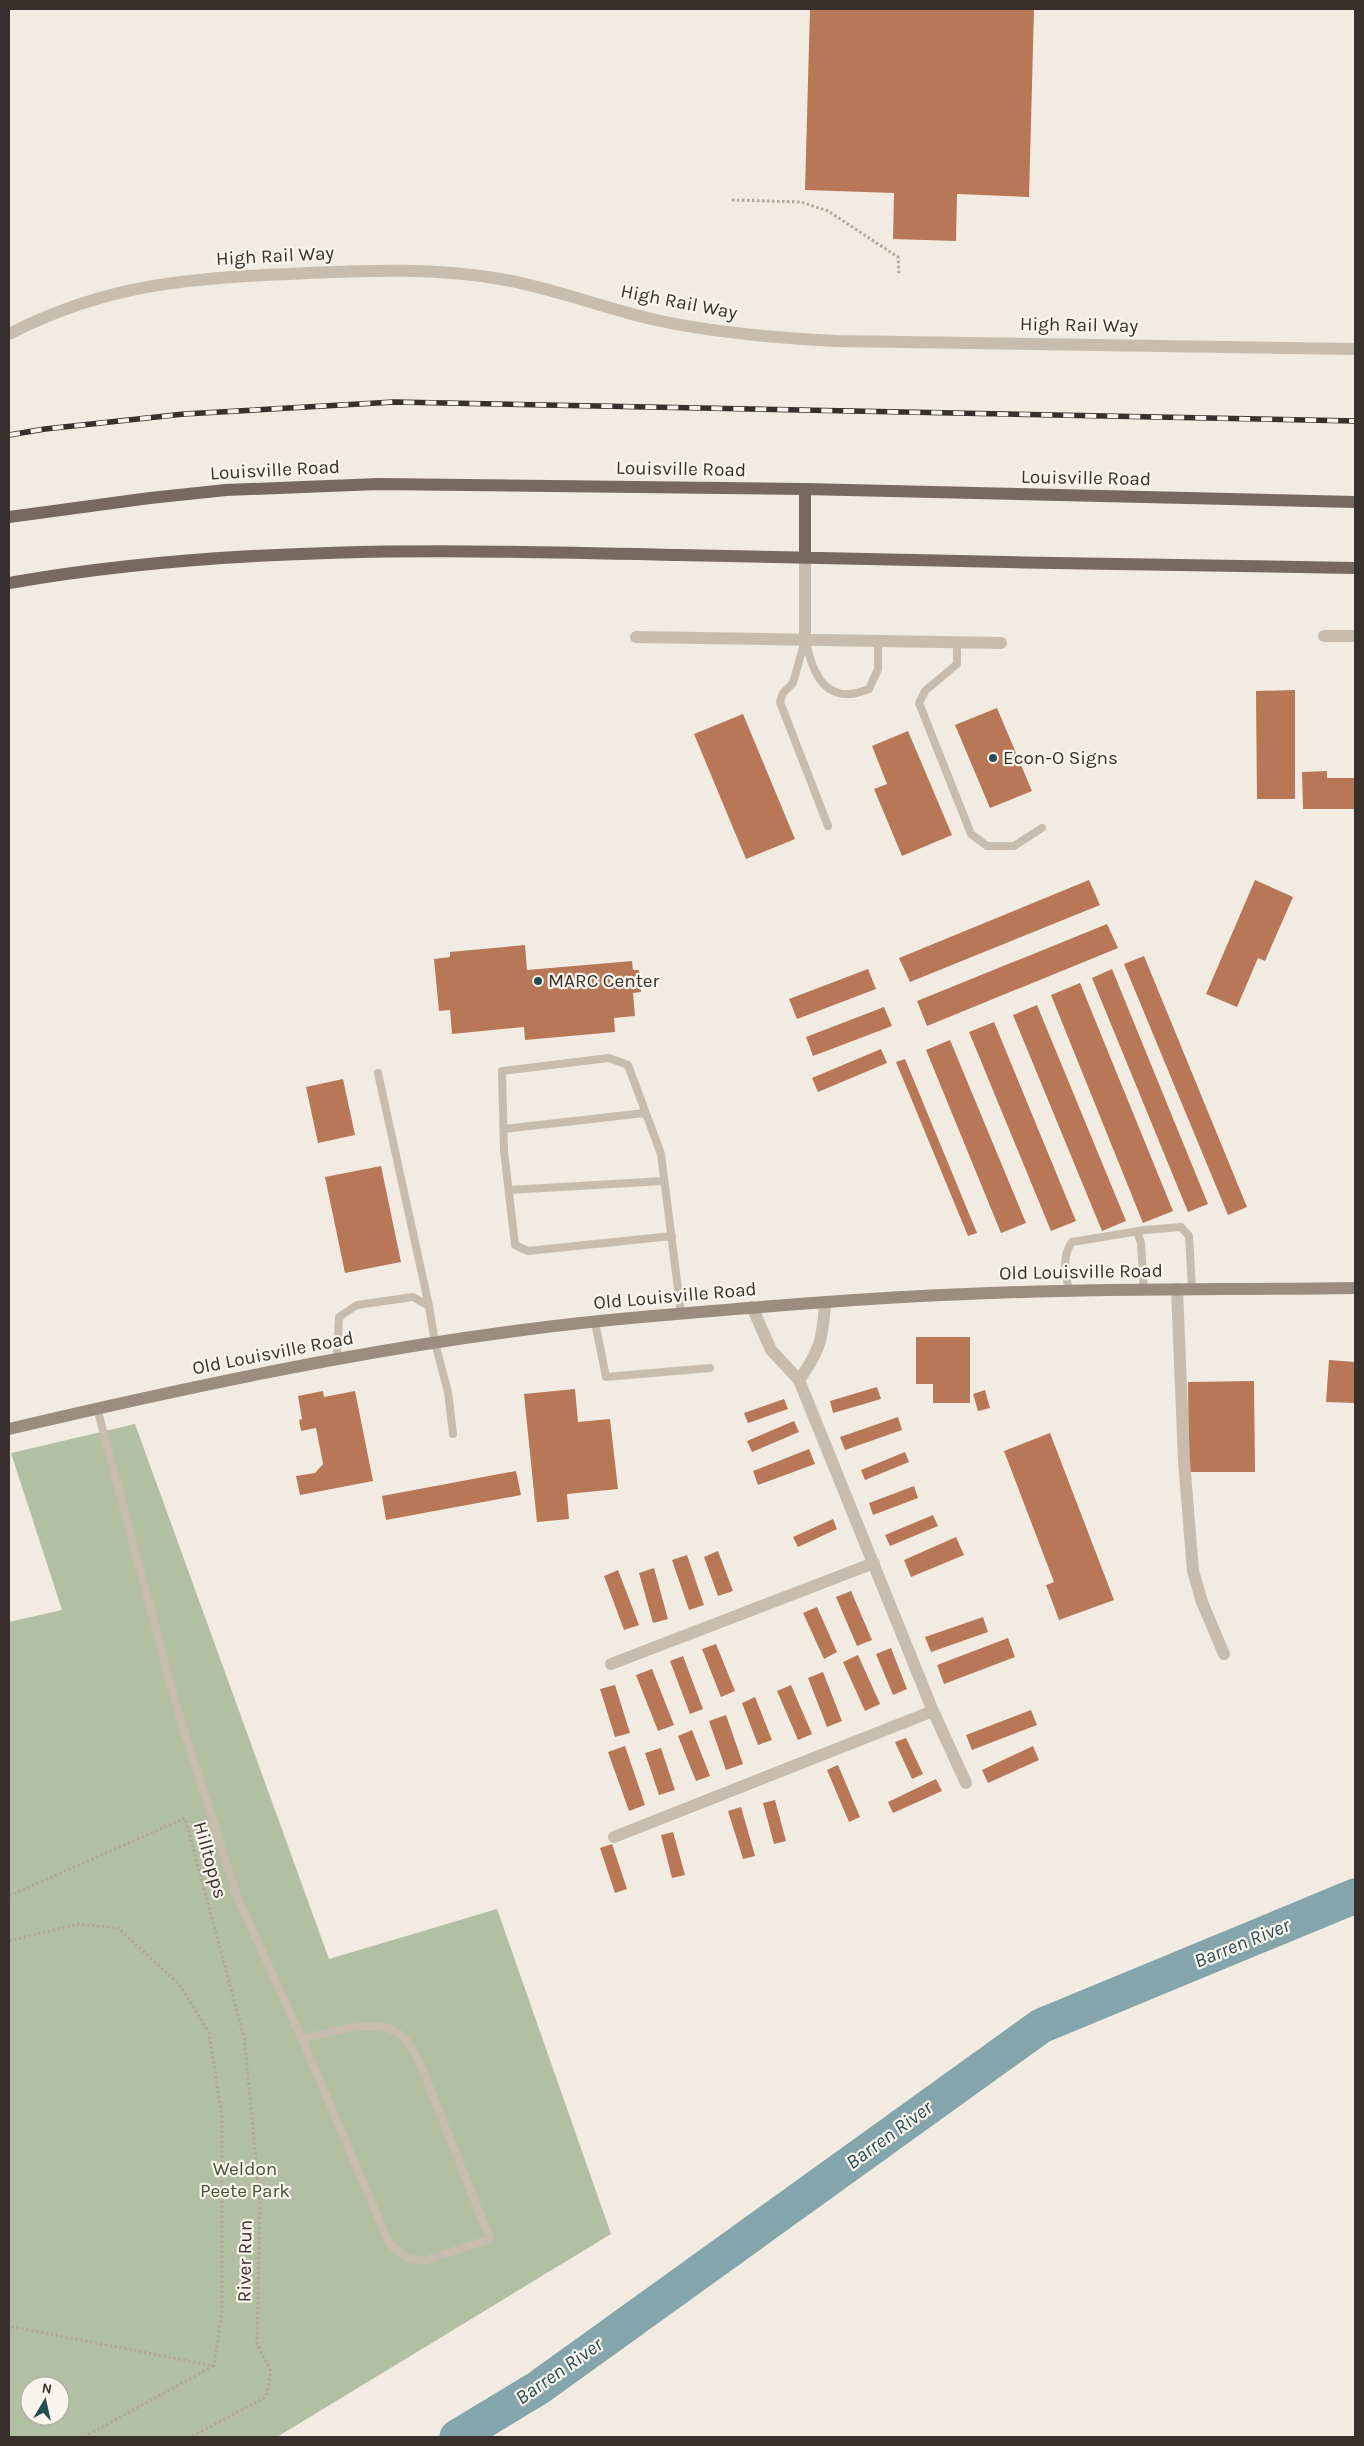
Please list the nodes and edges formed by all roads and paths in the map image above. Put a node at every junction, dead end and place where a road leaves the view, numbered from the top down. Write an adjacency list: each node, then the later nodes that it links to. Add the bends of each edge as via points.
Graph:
1 (732, 200): 2 (path, via 801,202 828,211 898,257)
2 (899, 275)
3 (9, 334): 4 (street, High Rail Way, via 86,300 157,284 232,276 406,271 502,279 657,320 760,336 837,341)
4 (1355, 349)
5 (805, 489): 6 (main road, Louisville Road); 7 (main road, Louisville Road, via 454,484 302,486 150,498); 8 (main road)
6 (1355, 502)
7 (9, 517)
8 (805, 558): 9 (main road); 10 (main road, via 478,551 343,552 145,565); 14 (street)
9 (1355, 568)
10 (9, 583)
11 (1324, 636): 12 (street)
12 (1355, 636)
13 (636, 637): 14 (street)
14 (805, 640): 15 (street); 15 (lane, via 810,665 826,688 848,695 869,689 878,669); 18 (lane, via 793,682 780,702)
15 (878, 641): 16 (street)
16 (957, 642): 17 (street); 19 (lane, via 957,664 925,690 919,703 971,834 987,846 1014,846)
17 (1001, 642)
18 (828, 826)
19 (1042, 828)
20 (378, 1073): 33 (lane)
21 (645, 1113): 22 (lane); 22 (lane, via 628,1065 609,1058 502,1071); 23 (lane, via 661,1154)
22 (504, 1129): 24 (lane)
23 (664, 1181): 24 (lane); 26 (lane)
24 (509, 1190): 26 (lane, via 515,1245 528,1251)
25 (1137, 1231): 29 (lane, via 1181,1227 1189,1236); 30 (lane, via 1141,1243); 31 (lane, via 1072,1242 1065,1251)
26 (672, 1236): 35 (lane)
27 (1355, 1288): 29 (street, Old Louisville Road)
28 (1177, 1289): 29 (street, Old Louisville Road); 30 (street, Old Louisville Road); 45 (street, via 1184,1461 1193,1571)
29 (1192, 1289)
30 (1144, 1290): 31 (street, Old Louisville Road)
31 (1069, 1291): 32 (street, Old Louisville Road)
32 (825, 1302): 34 (street, Old Louisville Road); 40 (street, via 823,1335 814,1358)
33 (429, 1306): 37 (lane); 38 (lane, via 413,1298 357,1305 339,1317)
34 (752, 1307): 35 (street, Old Louisville Road); 40 (street, via 771,1350)
35 (681, 1313): 36 (street, Old Louisville Road)
36 (595, 1322): 37 (street, Old Louisville Road); 39 (lane, via 606,1376)
37 (435, 1344): 38 (street, Old Louisville Road); 43 (lane, via 448,1392)
38 (337, 1359): 41 (street, Old Louisville Road)
39 (710, 1368)
40 (799, 1380): 44 (street)
41 (97, 1408): 42 (street, Old Louisville Road); 53 (lane, via 177,1708 237,1896)
42 (9, 1429)
43 (453, 1434)
44 (874, 1563): 46 (street); 47 (street)
45 (1224, 1654)
46 (611, 1664)
47 (933, 1711): 48 (street); 49 (street)
48 (966, 1783)
49 (614, 1837)
50 (9, 1896): 52 (path, Hilltopps, via 185,1818)
51 (9, 1941): 55 (path, via 78,1924 118,1928 180,1986 209,2033 222,2117 222,2310)
52 (244, 2037): 57 (path, River Run, via 260,2200 257,2344 271,2371 266,2397)
53 (302, 2039): 53 (lane, via 389,2243 406,2258 423,2261 490,2239 419,2060 401,2034 384,2027 360,2026)
54 (9, 2326): 55 (path)
55 (214, 2366): 56 (path)
56 (84, 2437)
57 (191, 2437)

